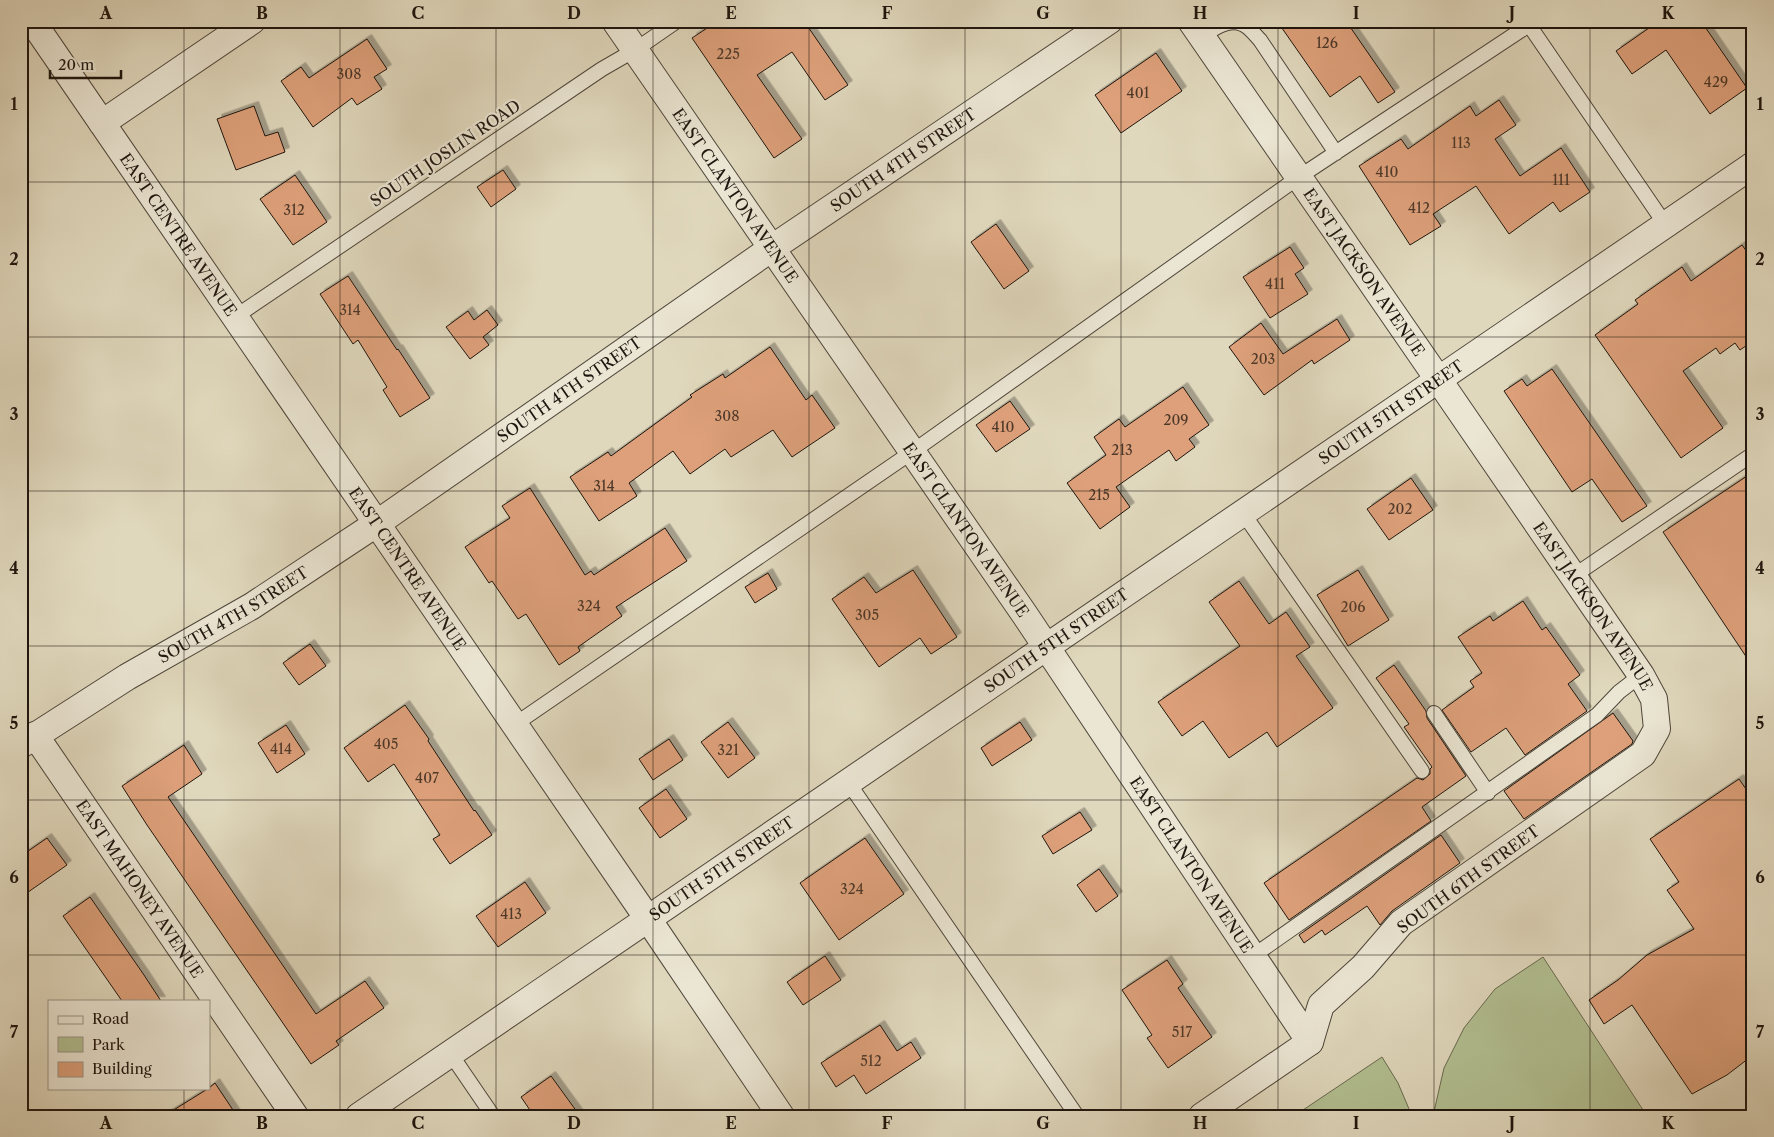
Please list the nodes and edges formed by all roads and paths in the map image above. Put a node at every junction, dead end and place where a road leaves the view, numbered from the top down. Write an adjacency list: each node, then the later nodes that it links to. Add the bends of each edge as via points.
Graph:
1 (32, 21): 9 (street, EAST CENTRE AVENUE)
2 (252, 21): 9 (street)
3 (615, 21): 8 (street, EAST CLANTON AVENUE)
4 (677, 21): 8 (lane, SOUTH JOSLIN ROAD)
5 (1109, 21): 14 (street, SOUTH 4TH STREET)
6 (1528, 24): 10 (lane); 13 (lane)
7 (1196, 29): 10 (lane, via 1234,22 1244,24 1260,40); 12 (street, EAST JACKSON AVENUE)
8 (635, 50): 14 (street, EAST CLANTON AVENUE); 15 (lane, SOUTH JOSLIN ROAD, via 602,68)
9 (102, 123): 15 (street, EAST CENTRE AVENUE)
10 (1336, 153): 12 (lane)
11 (1753, 165): 13 (street, SOUTH 5TH STREET)
12 (1299, 177): 16 (street, EAST JACKSON AVENUE); 17 (lane)
13 (1665, 224): 16 (street, SOUTH 5TH STREET)
14 (772, 248): 17 (street, EAST CLANTON AVENUE); 20 (street, SOUTH 4TH STREET)
15 (235, 318): 20 (street, EAST CENTRE AVENUE)
16 (1438, 379): 19 (street, SOUTH 5TH STREET); 21 (street, EAST JACKSON AVENUE)
17 (912, 452): 22 (street, EAST CLANTON AVENUE); 25 (lane)
18 (1753, 454): 21 (lane)
19 (1243, 513): 22 (street, SOUTH 5TH STREET); 28 (lane)
20 (376, 524): 25 (street, EAST CENTRE AVENUE); 27 (street, SOUTH 4TH STREET, via 252,606 127,677)
21 (1572, 577): 23 (street, EAST JACKSON AVENUE)
22 (1047, 647): 29 (street, SOUTH 5TH STREET); 32 (street, EAST CLANTON AVENUE)
23 (1641, 676): 26 (street, EAST JACKSON AVENUE, via 1654,700); 30 (lane, via 1619,692 1598,715)
24 (1434, 713): 30 (lane)
25 (514, 725): 31 (street, EAST CENTRE AVENUE)
26 (1657, 729): 33 (street, SOUTH 6TH STREET, via 1643,754 1401,923 1363,967 1321,1005)
27 (28, 740): 35 (street, EAST MAHONEY AVENUE)
28 (1422, 771)
29 (848, 782): 31 (street, SOUTH 5TH STREET); 39 (lane)
30 (1488, 793): 32 (lane)
31 (648, 919): 34 (street, SOUTH 5TH STREET); 38 (street, EAST CENTRE AVENUE)
32 (1253, 956): 33 (street, EAST CLANTON AVENUE)
33 (1310, 1042): 40 (street)
34 (450, 1053): 36 (street, SOUTH 5TH STREET); 37 (lane)
35 (295, 1116)
36 (358, 1116)
37 (493, 1116)
38 (781, 1116)
39 (1077, 1116)
40 (1202, 1116)

